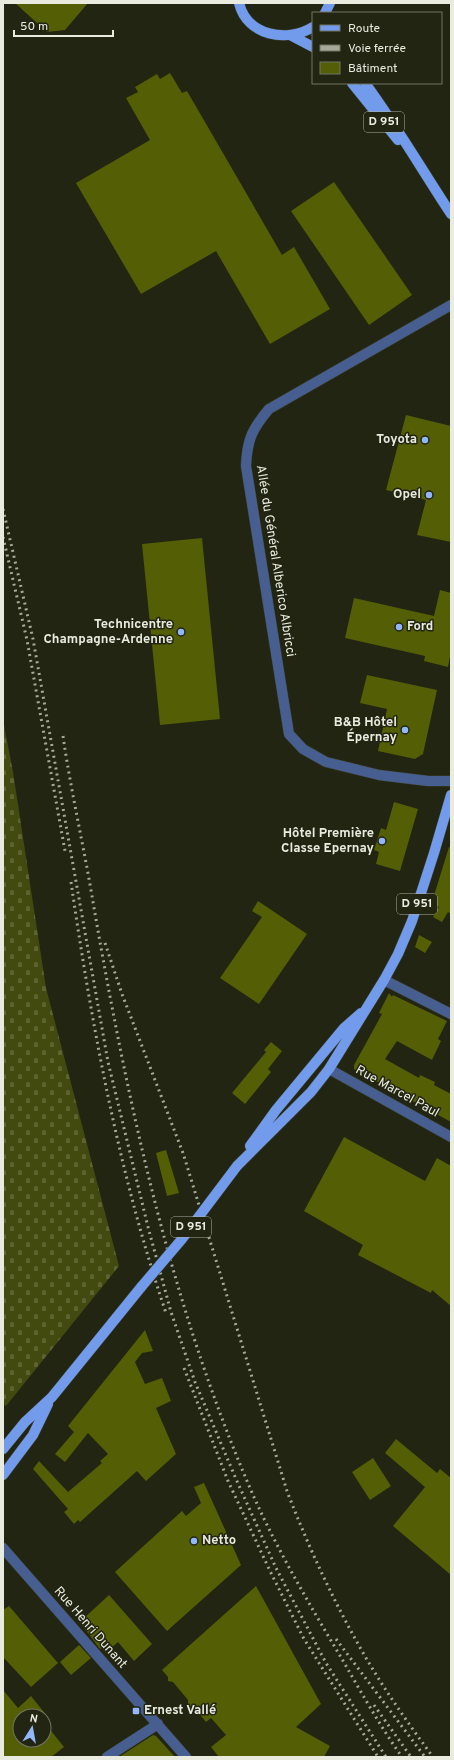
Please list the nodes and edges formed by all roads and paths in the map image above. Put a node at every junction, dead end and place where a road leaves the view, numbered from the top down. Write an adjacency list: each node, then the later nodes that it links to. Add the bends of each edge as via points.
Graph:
1 (240, 3): 3 (main road, via 248,20 260,30 275,36)
2 (312, 28): 3 (main road)
3 (292, 36): 4 (main road)
4 (312, 46)
5 (353, 84): 7 (main road, D 951)
6 (366, 84): 7 (main road, D 951)
7 (416, 161): 8 (main road, D 951)
8 (451, 214)
9 (451, 305): 10 (street, Allée du Général Alberico Albricci, via 269,409 250,436 246,466 288,734 303,749 326,762 379,775)
10 (451, 781)
11 (451, 795): 12 (main road, D 951, via 412,920)
12 (384, 980): 13 (main road, D 951); 14 (street)
13 (367, 1008): 15 (main road, D 951); 17 (main road, D 951, via 344,1028 276,1110)
14 (451, 1014)
15 (329, 1069): 16 (street, Rue Marcel Paul); 17 (main road, D 951, via 311,1092)
16 (451, 1137)
17 (237, 1166): 18 (main road, D 951, bridge, via 182,1239)
18 (52, 1397): 19 (main road, D 951, via 25,1422); 20 (main road, D 951, via 32,1435)
19 (3, 1449)
20 (3, 1475)
21 (3, 1548): 22 (street, Rue Henri Dunant)
22 (158, 1724): 23 (street); 24 (street, Rue Henri Dunant)
23 (107, 1757)
24 (186, 1757)

